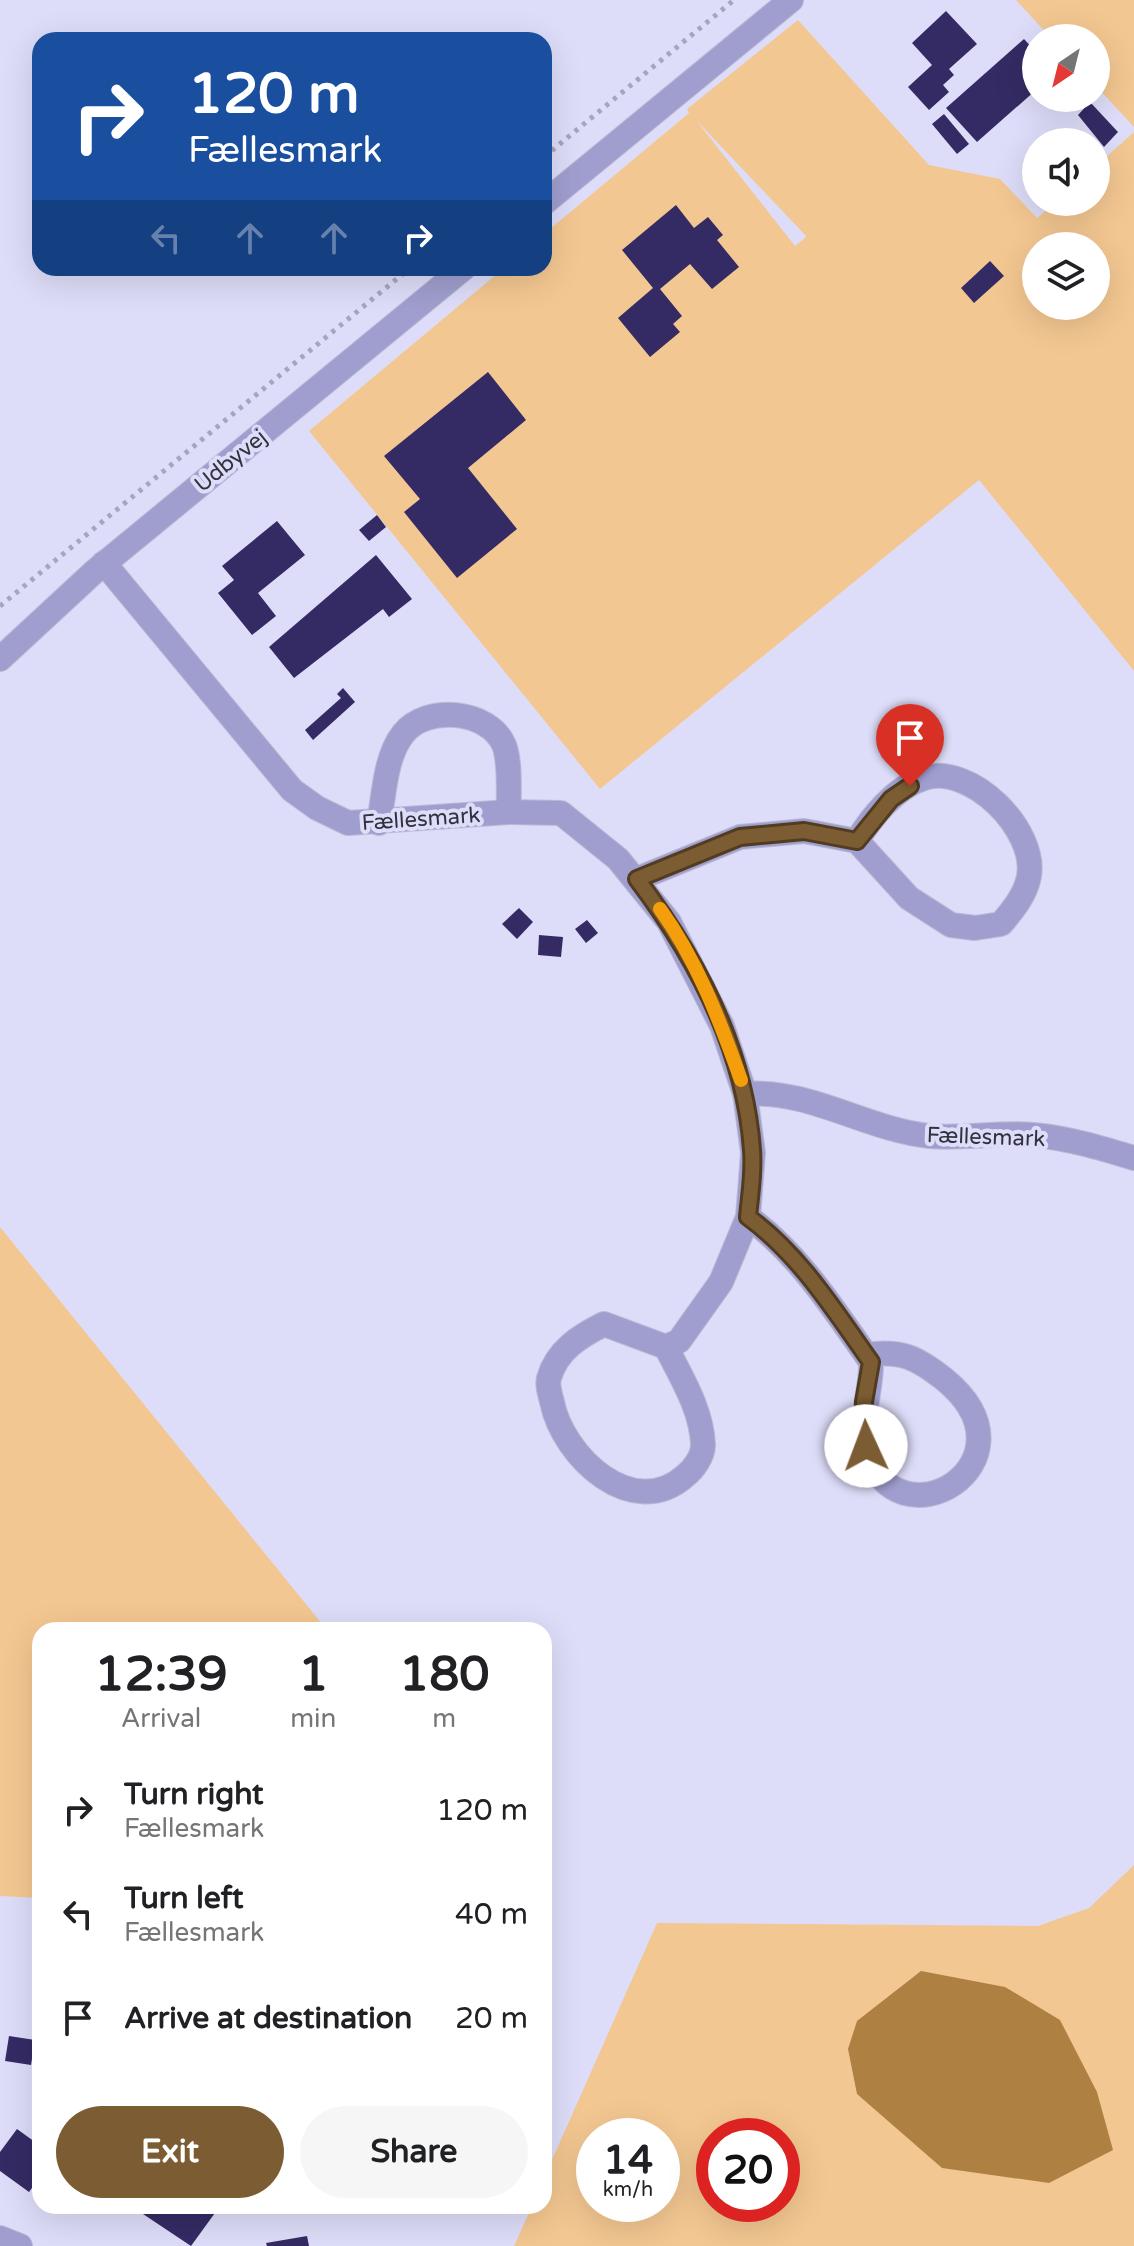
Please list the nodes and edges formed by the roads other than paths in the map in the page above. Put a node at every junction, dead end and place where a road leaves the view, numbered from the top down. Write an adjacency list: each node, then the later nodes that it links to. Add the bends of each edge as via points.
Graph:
1 (791, 0): 2 (street)
2 (552, 196)
3 (454, 276): 4 (street, Udbyvej)
4 (104, 563): 5 (street, Udbyvej); 7 (street, Fællesmark, via 292,790 348,823)
5 (0, 659)
6 (509, 812): 7 (street, Fællesmark); 7 (street, via 505,747 495,730 473,718 433,715 404,733 388,768); 9 (street, Fællesmark, via 561,813)
7 (379, 823)
8 (857, 841): 8 (street, via 895,886 951,925 1001,924 1029,876 1022,837 1004,814 979,791 944,776 924,778 891,799); 9 (street, via 804,831 740,837)
9 (637, 879): 10 (street, Fællesmark, via 691,962 722,1026)
10 (745, 1094): 11 (street, Fællesmark, via 774,1092 877,1126 930,1136 1031,1135 1086,1143); 12 (street, Fællesmark, via 753,1153)
11 (1134, 1158)
12 (748, 1217): 13 (street, Fællesmark, via 721,1282 679,1341); 14 (street, via 771,1234 814,1282)
13 (666, 1347): 13 (street, via 699,1421 703,1448 693,1469 672,1488 645,1494 600,1477 568,1445 548,1381 558,1359 580,1336 604,1324)
14 (866, 1355): 14 (street, via 871,1362 864,1402 866,1446 878,1474 899,1490 923,1496 947,1491 966,1474 979,1445 978,1424 957,1390 925,1364 894,1351)
15 (0, 2238): 16 (street)
16 (20, 2246)

